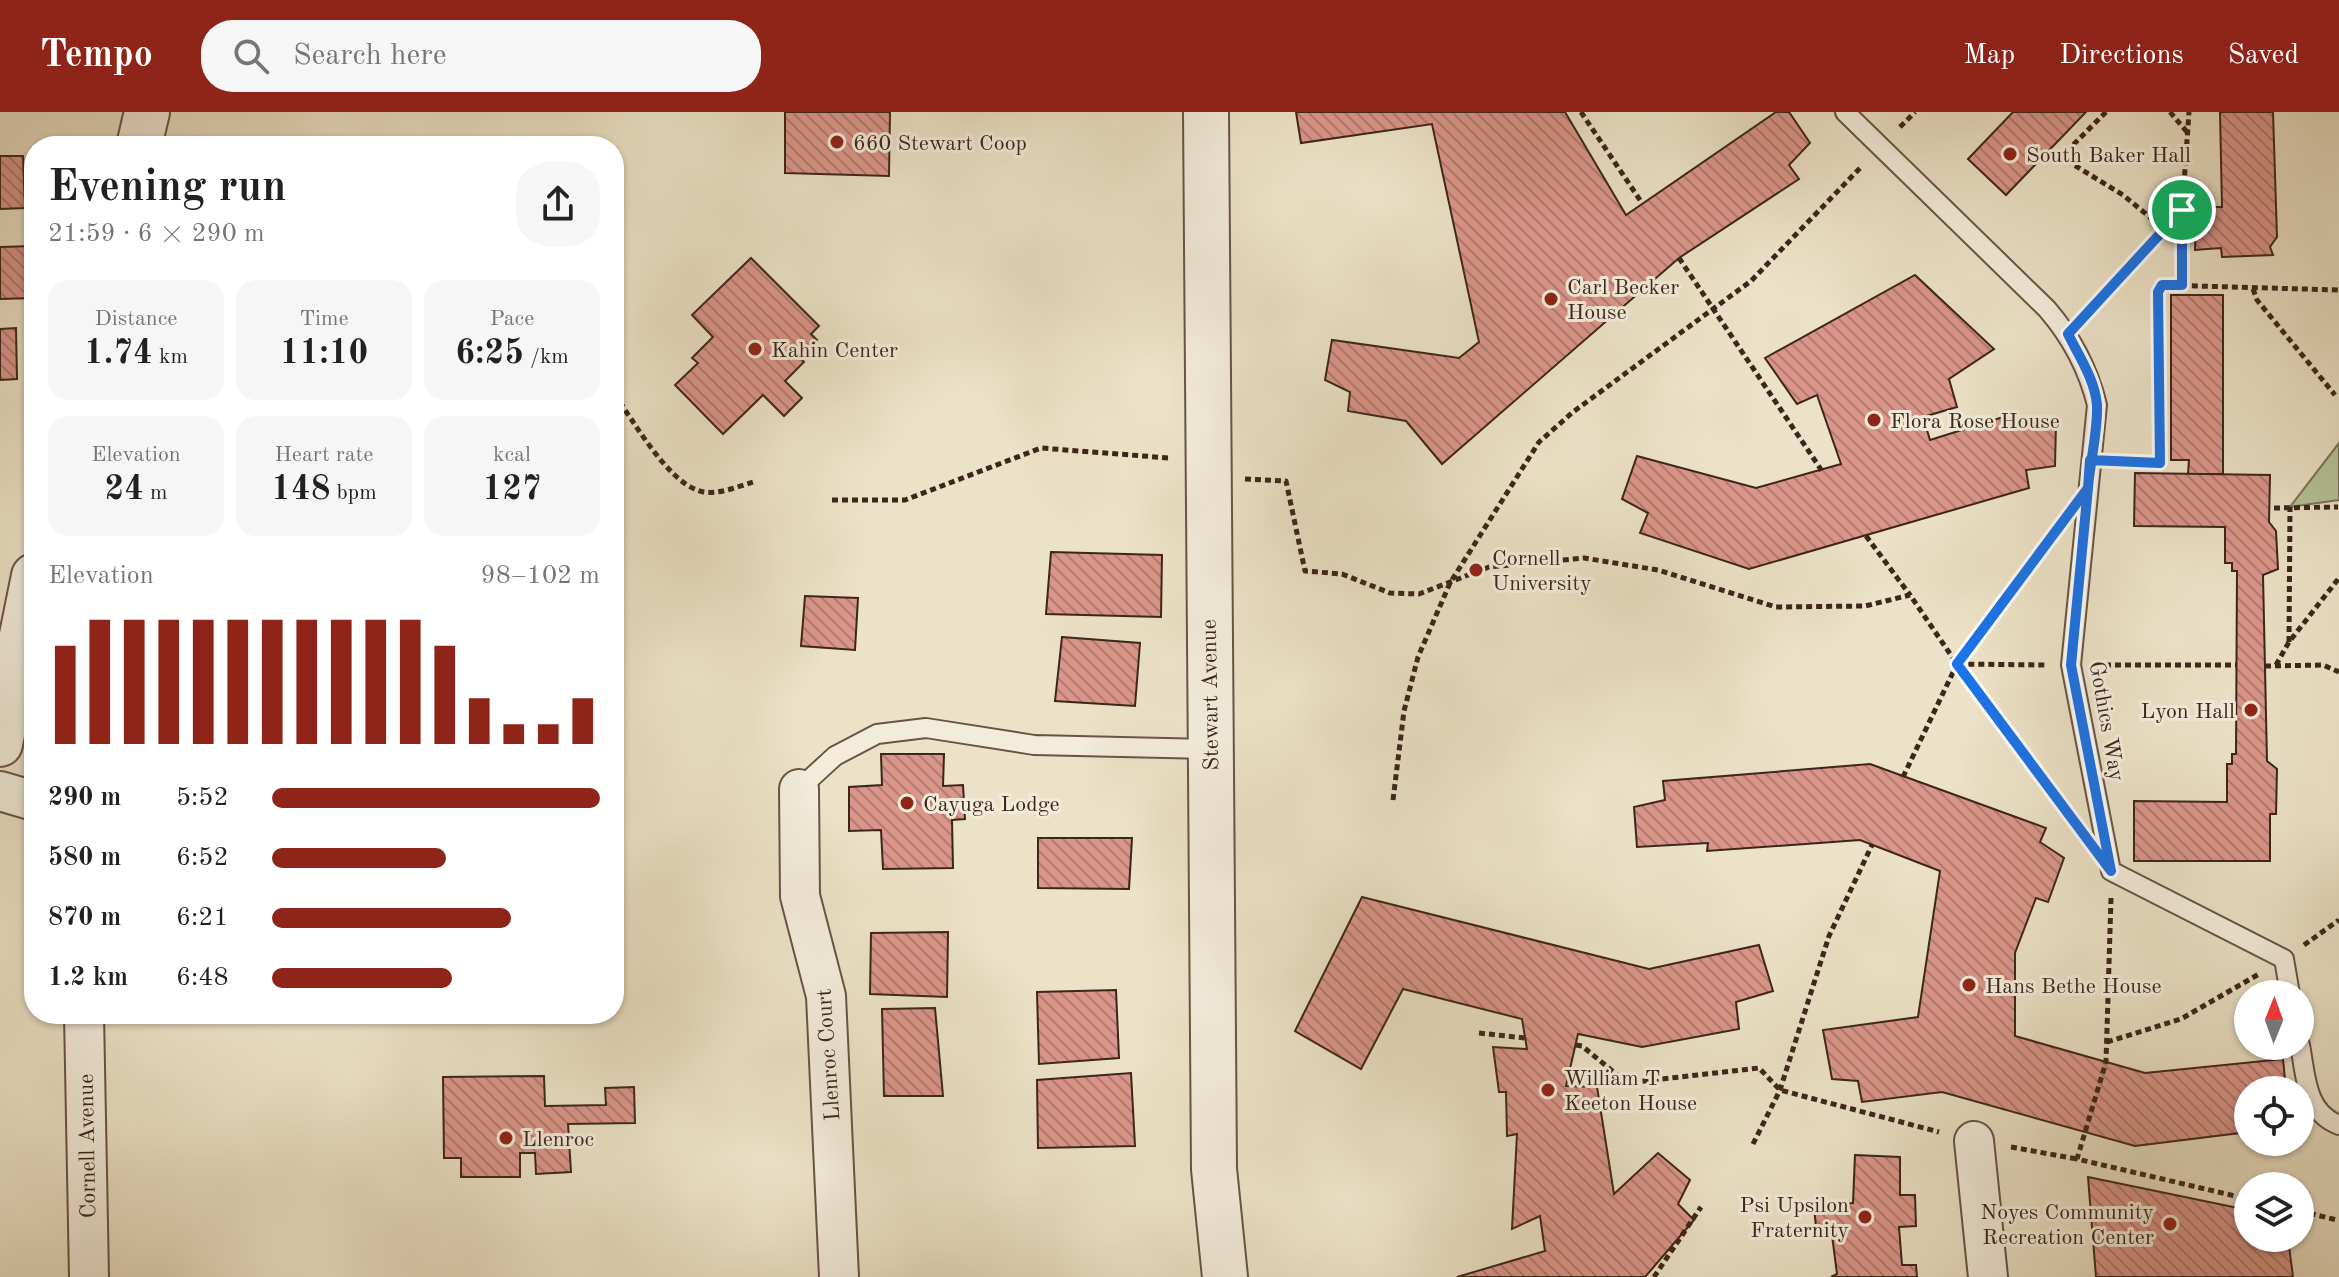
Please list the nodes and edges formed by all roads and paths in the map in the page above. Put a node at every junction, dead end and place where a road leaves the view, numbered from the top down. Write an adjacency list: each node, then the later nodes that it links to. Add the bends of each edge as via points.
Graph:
1 (147, 112): 9 (street)
2 (1206, 112): 46 (street, Stewart Avenue)
3 (1581, 112): 11 (path)
4 (1845, 112): 10 (lane, Gothics Way)
5 (2106, 112): 13 (path, via 2061,157)
6 (2170, 112): 8 (path)
7 (2189, 112): 8 (path)
8 (2187, 133): 12 (path)
9 (141, 136)
10 (1880, 146): 19 (path, via 1751,281); 20 (lane, Gothics Way)
11 (1642, 203)
12 (2182, 210): 13 (path); 14 (path)
13 (2164, 228): 14 (path); 20 (path)
14 (2180, 242): 16 (path)
15 (1679, 258): 19 (path)
16 (2182, 285): 17 (path); 24 (path, via 2162,285 2158,292 2160,463)
17 (2253, 289): 18 (path); 21 (path)
18 (2339, 290)
19 (1716, 309): 25 (path); 35 (path, via 1547,433)
20 (2068, 334): 24 (lane, Gothics Way, via 2097,405)
21 (2335, 395)
22 (624, 408): 27 (path, via 669,471 697,491 720,492)
23 (1174, 459): 29 (path, via 1041,448 905,500)
24 (2090, 460): 28 (lane, Gothics Way)
25 (1822, 471)
26 (1244, 479): 35 (path, via 1286,481 1305,571 1342,574 1390,593 1419,594)
27 (753, 482)
28 (2088, 488): 39 (path); 40 (lane, Gothics Way)
29 (832, 500)
30 (2290, 507): 31 (path); 32 (path); 38 (path)
31 (2338, 507)
32 (2274, 508)
33 (1866, 536): 36 (path)
34 (2339, 578): 38 (path)
35 (1450, 583): 36 (path, via 1489,567 1584,558 1658,570 1776,607 1865,606); 51 (path, via 1412,677)
36 (1910, 595): 39 (path)
37 (24, 625): 45 (street)
38 (2289, 642): 42 (path)
39 (1957, 664): 40 (path); 47 (path); 52 (path)
40 (2071, 665): 41 (path); 54 (lane, Gothics Way)
41 (2236, 665)
42 (2276, 665): 43 (path); 44 (path, via 2323,665)
43 (2265, 666)
44 (2339, 672)
45 (0, 744)
46 (1209, 749): 48 (lane, via 1034,745 926,728 877,734 835,756); 75 (street, Stewart Avenue, via 1214,1169)
47 (1903, 777)
48 (799, 789): 74 (street, Llenroc Court, via 800,896 826,996)
49 (0, 791): 50 (street)
50 (24, 798)
51 (1393, 800)
52 (2075, 822)
53 (1872, 845): 64 (path, via 1829,936)
54 (2111, 871): 56 (lane); 61 (path)
55 (2339, 920): 56 (path)
56 (2284, 959): 57 (lane); 61 (path, via 2181,1019)
57 (2288, 980)
58 (84, 1024): 73 (street, Cornell Avenue)
59 (1479, 1033): 60 (path)
60 (1525, 1038)
61 (2107, 1042): 68 (path)
62 (1576, 1045): 64 (path, via 1627,1083 1759,1068)
63 (2303, 1060): 65 (lane, via 2317,1112)
64 (1780, 1090): 66 (path); 67 (path)
65 (2339, 1125)
66 (1974, 1141): 68 (path); 77 (street)
67 (1753, 1144)
68 (2077, 1159): 69 (path)
69 (2234, 1196)
70 (1701, 1207): 76 (path)
71 (2314, 1214): 72 (path)
72 (2337, 1220)
73 (89, 1277)
74 (839, 1277)
75 (1225, 1277)
76 (1654, 1277)
77 (1988, 1277)

